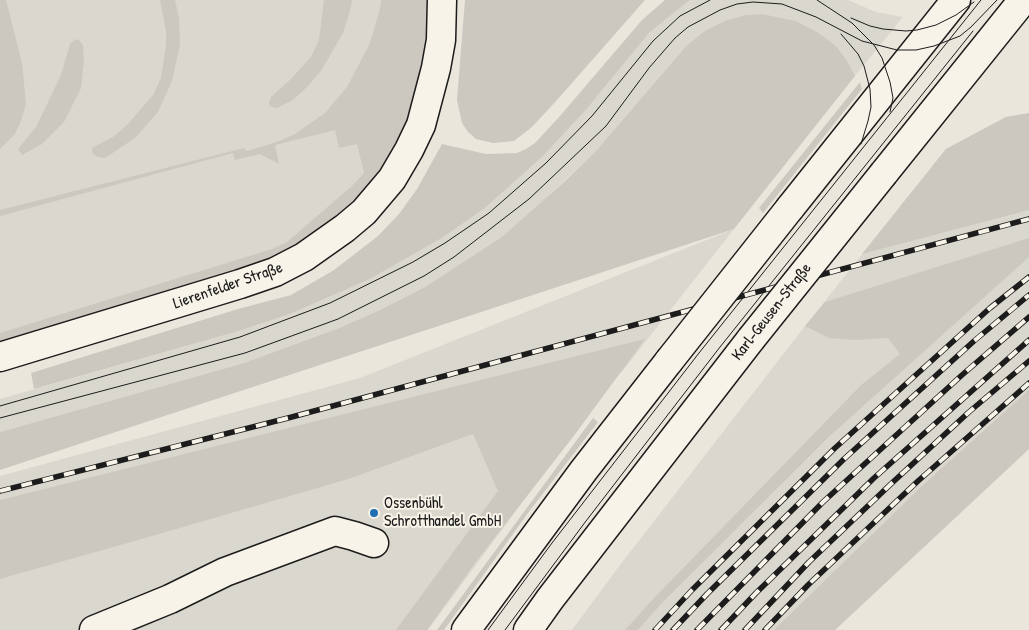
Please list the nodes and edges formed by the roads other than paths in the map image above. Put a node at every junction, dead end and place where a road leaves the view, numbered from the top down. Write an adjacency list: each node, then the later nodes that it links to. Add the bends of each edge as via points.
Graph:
1 (442, 0): 4 (main road, Lierenfelder Straße, via 441,40 421,125 392,179 364,212 345,228 304,257 275,272)
2 (956, 0): 7 (main road, bridge, via 669,360)
3 (1024, 0): 8 (main road, Karl-Geusen-Straße, bridge, via 751,339)
4 (0, 357)
5 (374, 543): 6 (main road, via 334,531 224,572 170,599)
6 (94, 630)
7 (466, 630)
8 (528, 630)

